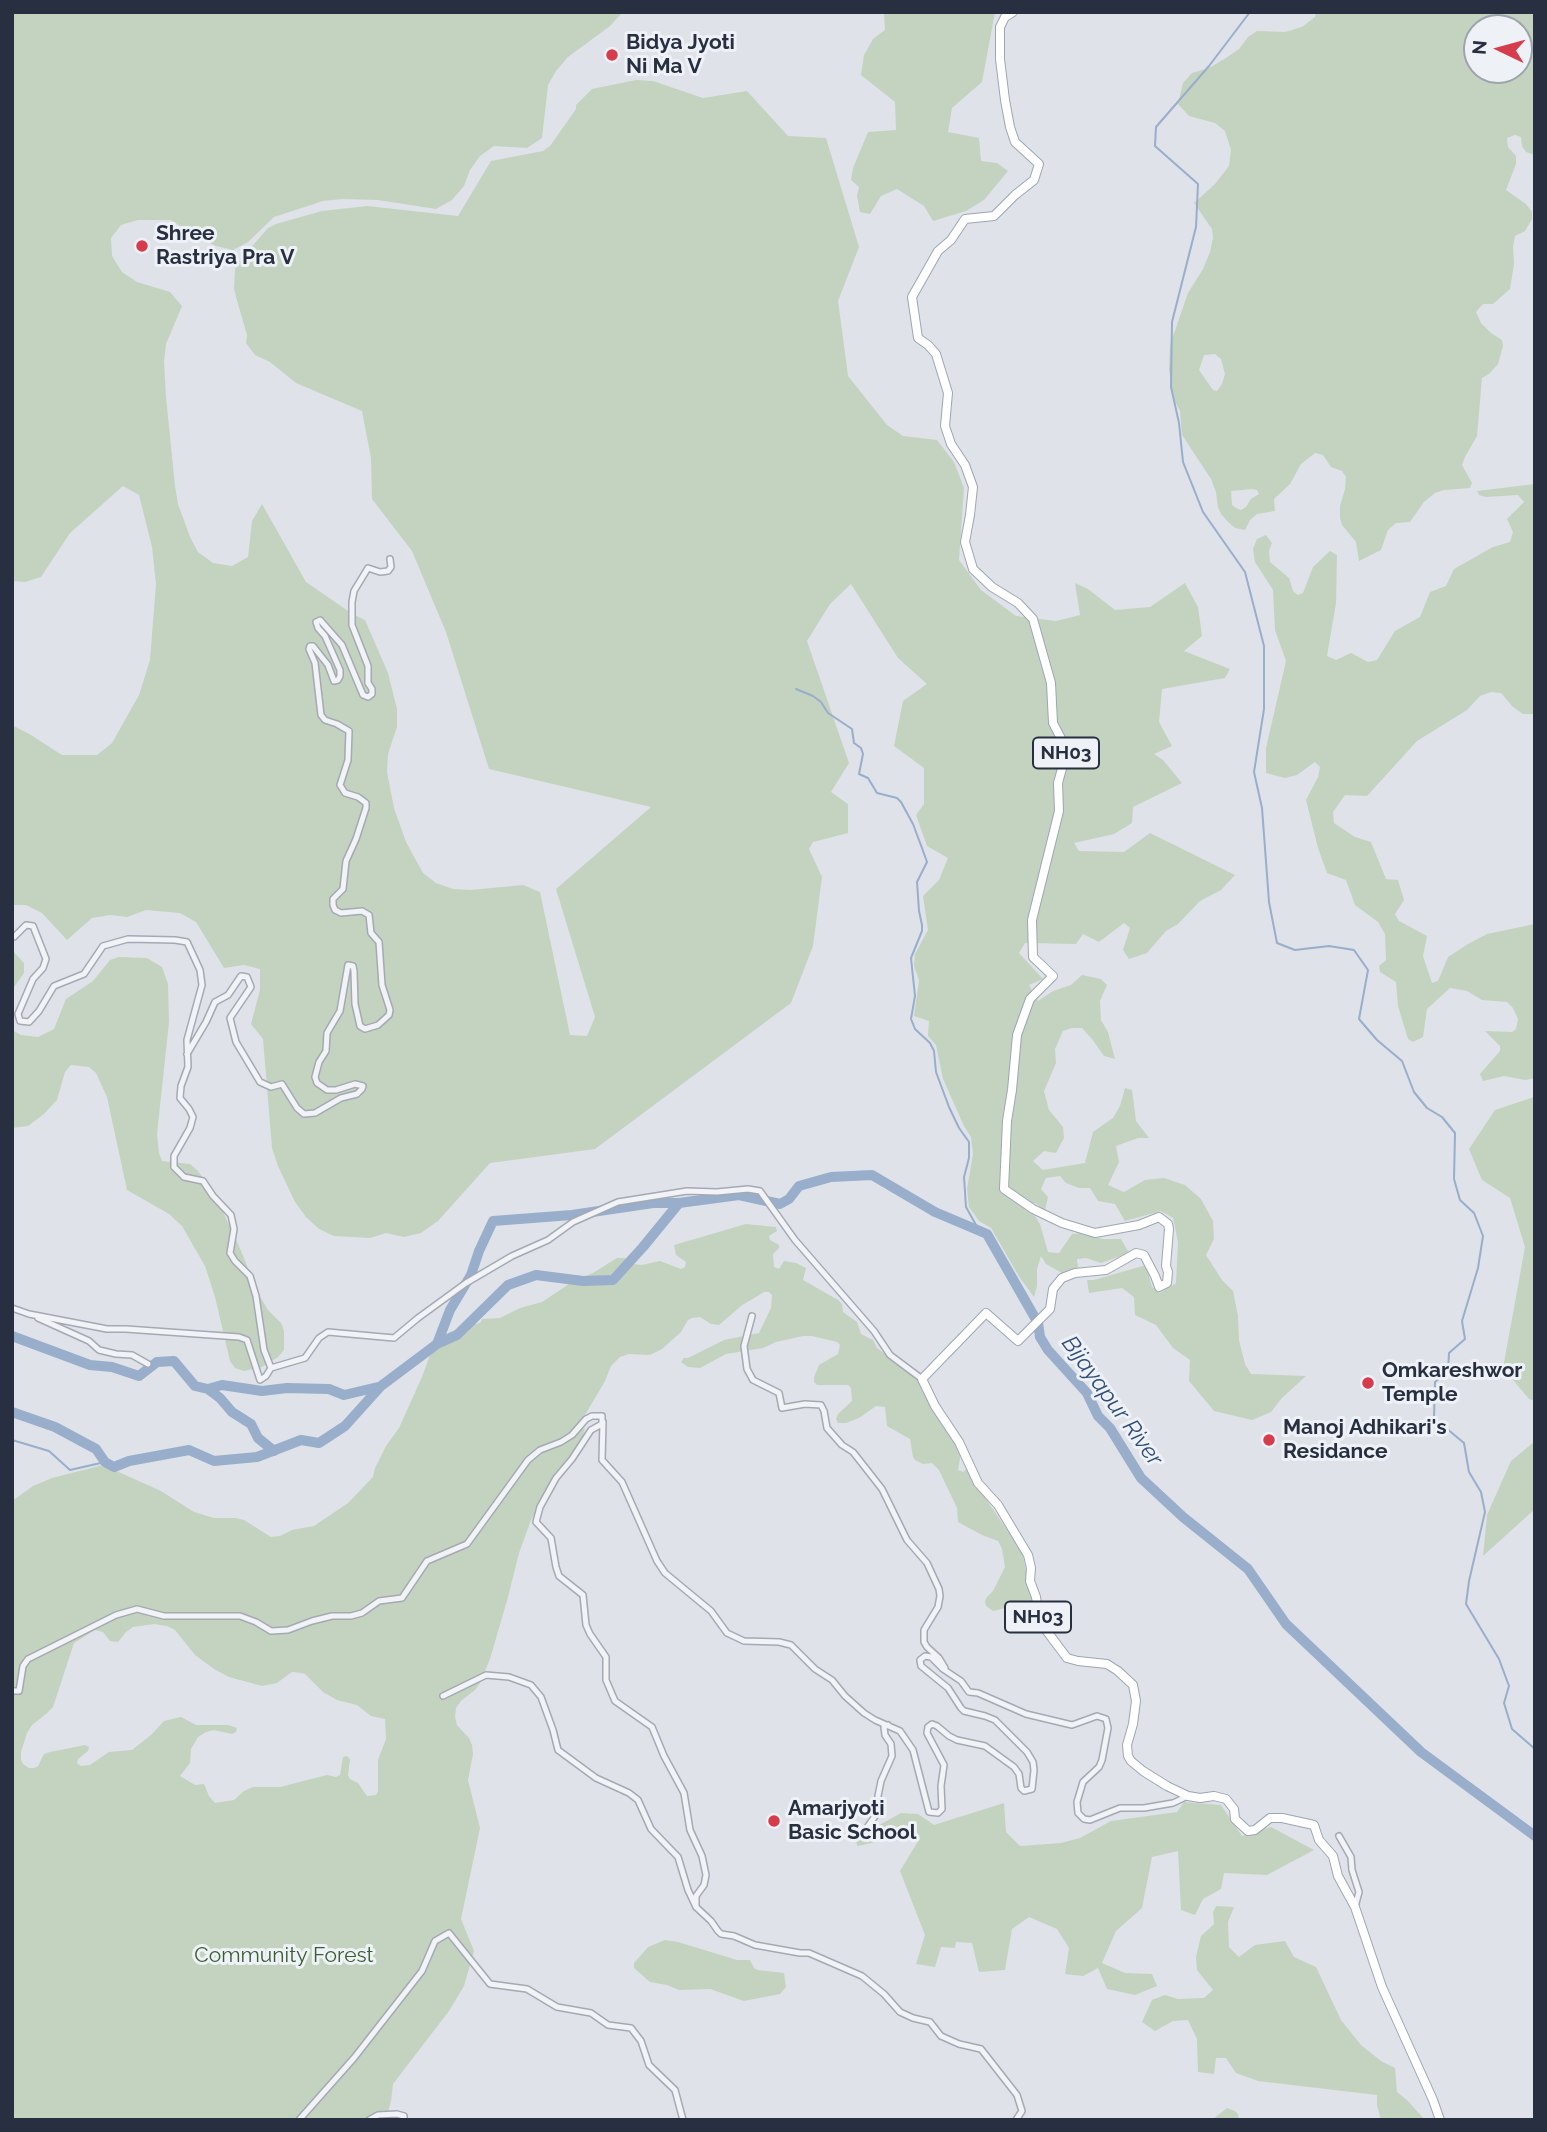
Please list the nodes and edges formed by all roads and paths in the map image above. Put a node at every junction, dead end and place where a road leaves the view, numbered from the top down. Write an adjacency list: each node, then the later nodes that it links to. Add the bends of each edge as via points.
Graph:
1 (1013, 12): 10 (main road, NH03, via 1000,27 1005,100 1015,142 1039,164 1034,180 994,216 965,219 938,251 912,297 918,338 936,354 948,393 945,426 973,487 965,542 973,569 1033,619 1051,683 1053,723 1068,750 1058,783 1059,811 1032,920 1033,957 1053,976 1030,999 1017,1035 1004,1189 1033,1209 1095,1233 1159,1217 1169,1230 1168,1272 1167,1283 1159,1287 1144,1255 1136,1252 1106,1270 1062,1278 1053,1289 1050,1308 1021,1339 986,1313)
2 (390, 559): 4 (street, via 388,571 368,568 352,602 352,625 368,666 372,694 363,695 342,645 320,620 318,628 340,670 338,681 313,646 309,649 316,663 321,715 349,732 348,760 340,786 366,803 346,860 343,889 333,905 341,913 369,915 371,933 379,942 382,985 390,1010 378,1025 360,1026 354,971 348,965 340,1011 327,1033 326,1051 315,1077 327,1090 355,1084 362,1089 315,1114 304,1114 282,1084 271,1087 260,1082 236,1042 230,1018 251,987 247,977 241,976 228,995 215,1002)
3 (12, 937): 4 (street, via 26,925 33,926 46,959 18,1014 20,1021 29,1022 54,986 84,974 103,946 128,939 187,942 202,985)
4 (187, 1054): 9 (street, via 180,1098 193,1117 174,1156 174,1167 184,1177 203,1181 231,1214 230,1253 250,1276)
5 (12, 1308): 6 (street)
6 (29, 1314): 8 (street, via 99,1350 132,1355); 9 (street, via 107,1329 239,1337 247,1340 260,1380)
7 (752, 1316): 12 (street, via 744,1346 753,1380 779,1393 782,1408 821,1405 827,1428 853,1452 881,1489 907,1539 927,1563 940,1596 924,1630 924,1642)
8 (148, 1364)
9 (271, 1368): 10 (street, via 305,1358 328,1332 394,1338 484,1272 618,1202 687,1191 748,1189 760,1191 890,1355)
10 (922, 1380): 16 (main road, NH03, via 978,1483 998,1506 1027,1555 1040,1622 1067,1657 1107,1664 1133,1685 1136,1701 1128,1756 1143,1771)
11 (603, 1422): 13 (street, via 602,1416 588,1418 572,1435 528,1460 467,1544 427,1561 402,1598 380,1601 351,1616 332,1616 271,1631 240,1616 164,1616 137,1609 28,1659 19,1691); 15 (street, via 602,1460 622,1482 665,1573 711,1611 727,1633 744,1641 791,1645 864,1713); 19 (street, via 590,1431 559,1473 536,1522 551,1538 559,1576 583,1595 586,1625 606,1657 606,1680 615,1701 652,1727 684,1793 690,1830 706,1875)
12 (951, 1675): 15 (street, via 931,1657 921,1658 921,1666 942,1681 964,1711 989,1717 1027,1752 1034,1765 1030,1791 1022,1790 1014,1767 985,1746 957,1740 932,1724 927,1735 944,1765 942,1809 930,1813 913,1750 900,1731); 16 (street, via 969,1692 1034,1717 1072,1724 1097,1716 1106,1718 1102,1760 1083,1782 1077,1802 1084,1819 1120,1808 1173,1803)
13 (12, 1691)
14 (443, 1696): 19 (street, via 486,1675 531,1685 541,1697 558,1750 596,1778 638,1800 651,1829 678,1857)
15 (888, 1724): 17 (street, via 885,1735 892,1756 880,1781 878,1812)
16 (1188, 1796): 20 (main road, NH03, via 1226,1799 1235,1819 1248,1831 1270,1818 1314,1825)
17 (868, 1826)
18 (1339, 1836): 20 (street, via 1351,1857 1359,1892)
19 (696, 1907): 25 (street, via 721,1934 755,1945 809,1953 862,1976 900,2012 929,2022 941,2036 981,2049 1017,2095 1021,2110)
20 (1355, 1907): 26 (main road, NH03, via 1382,1987)
21 (299, 2120): 24 (street, via 414,1982 435,1941 449,1934 490,1984 527,1989 557,2007 591,2012 608,2025 631,2028 649,2065 675,2090)
22 (369, 2120): 23 (street, via 397,2113)
23 (404, 2120)
24 (683, 2120)
25 (1016, 2120)
26 (1440, 2120)

